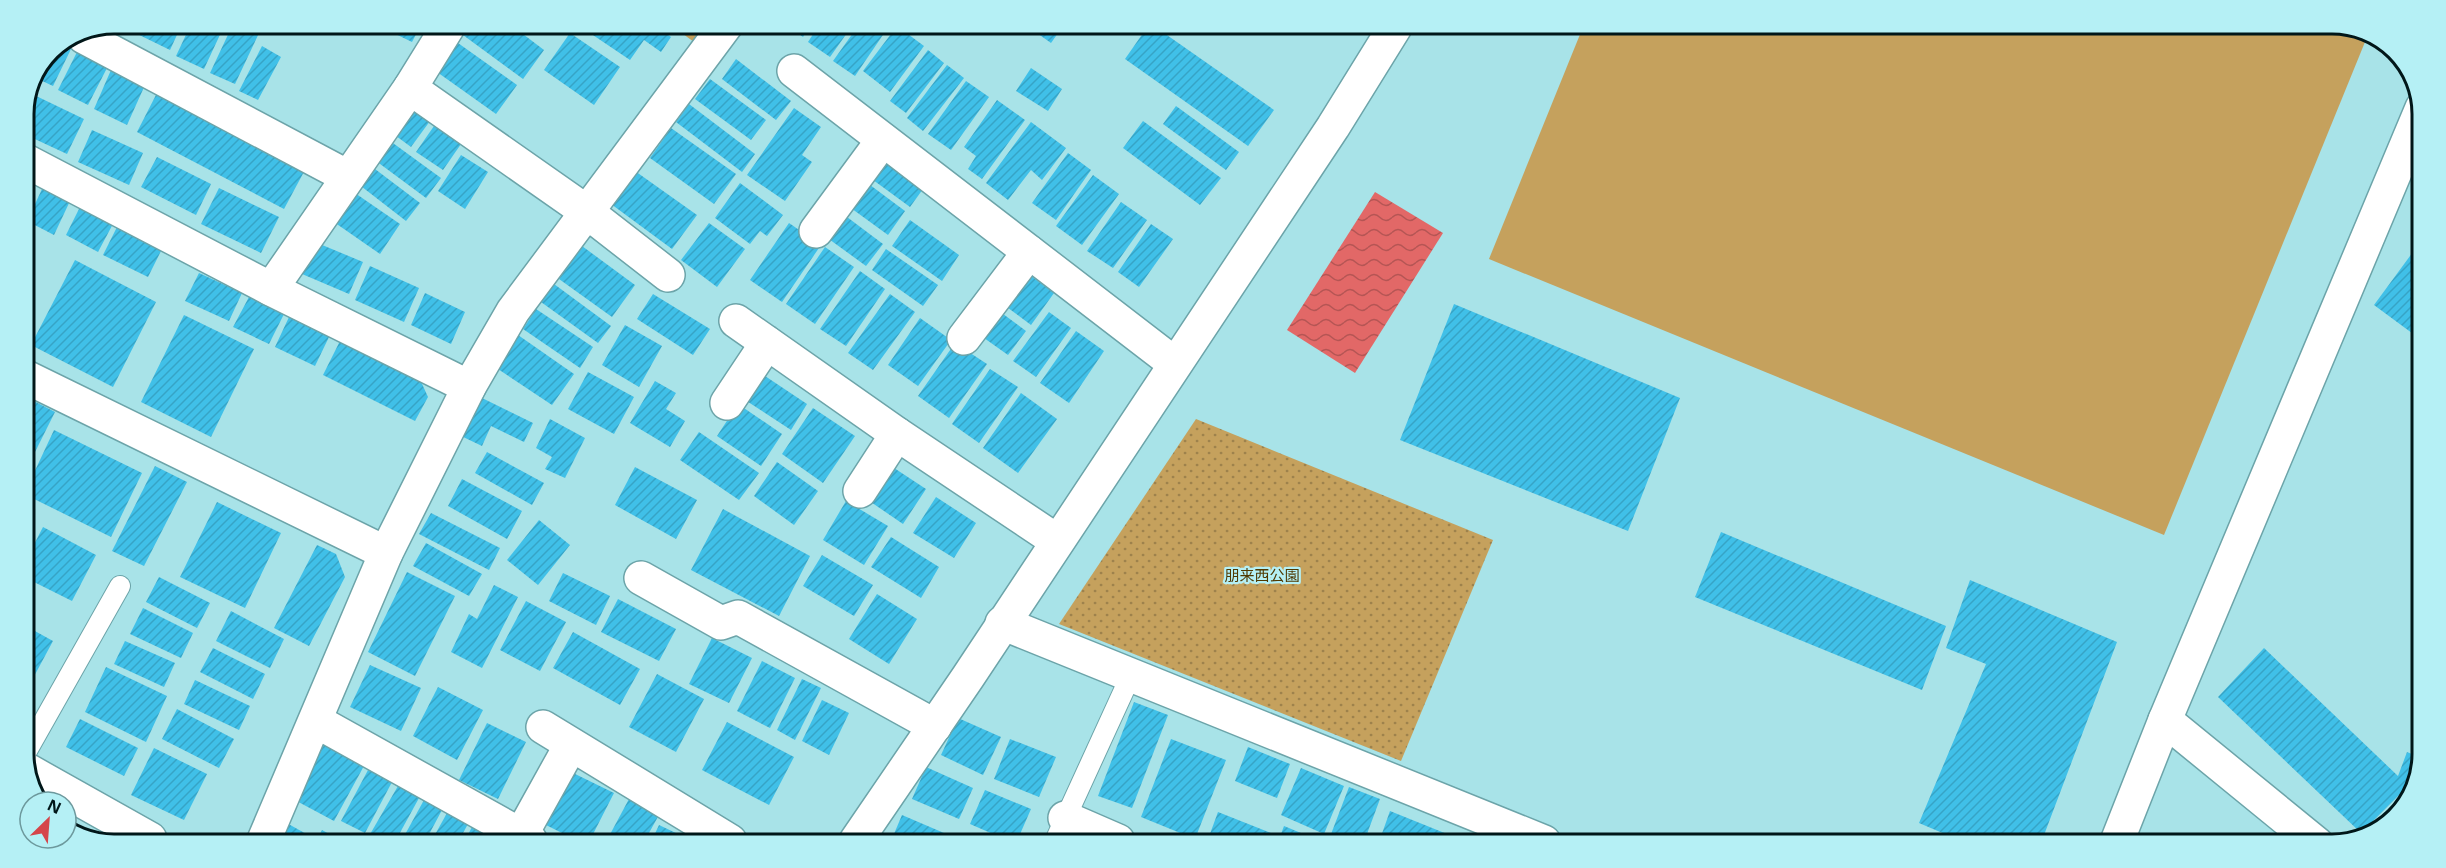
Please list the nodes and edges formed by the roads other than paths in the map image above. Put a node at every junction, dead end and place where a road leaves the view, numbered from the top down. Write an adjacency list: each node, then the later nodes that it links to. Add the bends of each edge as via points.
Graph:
1 (443, 34): 6 (street)
2 (719, 34): 11 (street)
3 (1391, 34): 19 (street, via 1334,127)
4 (89, 39): 10 (street)
5 (794, 71): 8 (street)
6 (410, 88): 10 (street); 11 (street)
7 (2411, 134): 31 (street)
8 (883, 140): 12 (street); 13 (street)
9 (34, 165): 15 (street)
10 (348, 177): 15 (street)
11 (587, 212): 14 (street); 21 (street, via 513,311)
12 (816, 231)
13 (1029, 252): 17 (street); 19 (street)
14 (668, 275)
15 (271, 289): 21 (street)
16 (736, 321): 18 (street)
17 (964, 338)
18 (767, 343): 22 (street); 23 (street)
19 (1175, 364): 25 (street)
20 (34, 382): 26 (street)
21 (469, 387): 26 (street)
22 (728, 403)
23 (897, 434): 24 (street); 25 (street)
24 (860, 491)
25 (1057, 541): 29 (street)
26 (387, 553): 32 (street)
27 (641, 578): 33 (street, via 721,623 738,617)
28 (120, 586): 35 (lane)
29 (1002, 623): 30 (street); 33 (street)
30 (1131, 675): 38 (lane); 39 (street)
31 (2165, 720): 47 (street); 48 (street)
32 (316, 721): 41 (street); 42 (street)
33 (935, 726): 45 (street)
34 (543, 727): 36 (street)
35 (35, 737)
36 (571, 745): 43 (street); 44 (street)
37 (38, 776): 40 (street)
38 (1060, 830): 46 (street)
39 (1497, 833)
40 (141, 834)
41 (267, 834)
42 (519, 834)
43 (528, 834)
44 (718, 834)
45 (861, 834)
46 (1079, 834)
47 (2120, 834)
48 (2305, 834)

